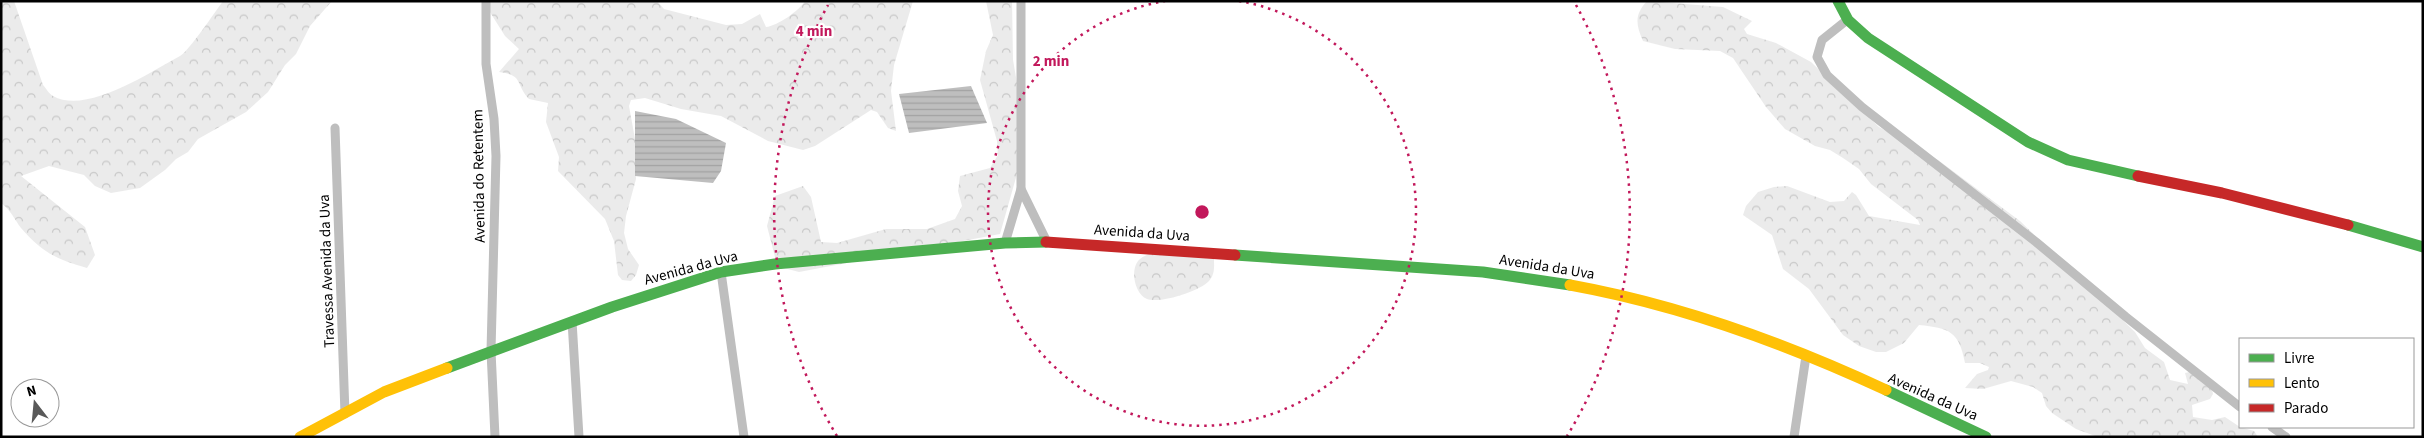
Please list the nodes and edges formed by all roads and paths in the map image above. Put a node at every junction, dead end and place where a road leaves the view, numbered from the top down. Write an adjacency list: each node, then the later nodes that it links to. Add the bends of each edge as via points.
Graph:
1 (486, 1): 12 (street, Avenida do Retentem, via 485,56 496,156)
2 (1021, 1): 6 (street)
3 (1838, 1): 4 (main road)
4 (1847, 20): 9 (main road, via 1883,49 2020,136 2069,160 2333,219); 14 (street, via 1822,40 1817,57 1827,75 1862,107)
5 (335, 128): 15 (street, Travessa Avenida da Uva)
6 (1021, 189): 7 (street); 8 (street)
7 (1046, 242): 8 (main road, Avenida da Uva); 13 (main road, Avenida da Uva, via 1529,276 1689,314)
8 (1005, 243): 10 (main road, Avenida da Uva)
9 (2423, 247)
10 (721, 272): 11 (main road, Avenida da Uva); 20 (street)
11 (572, 321): 12 (main road, Avenida da Uva); 19 (street)
12 (491, 351): 15 (main road, Avenida da Uva, via 384,392); 18 (street, Avenida do Retentem)
13 (1806, 356): 21 (street); 22 (main road, Avenida da Uva)
14 (2239, 406)
15 (345, 414): 17 (main road, Avenida da Uva)
16 (2273, 428): 23 (street)
17 (300, 437)
18 (495, 437)
19 (579, 437)
20 (744, 437)
21 (1794, 437)
22 (1986, 437)
23 (2286, 437)

